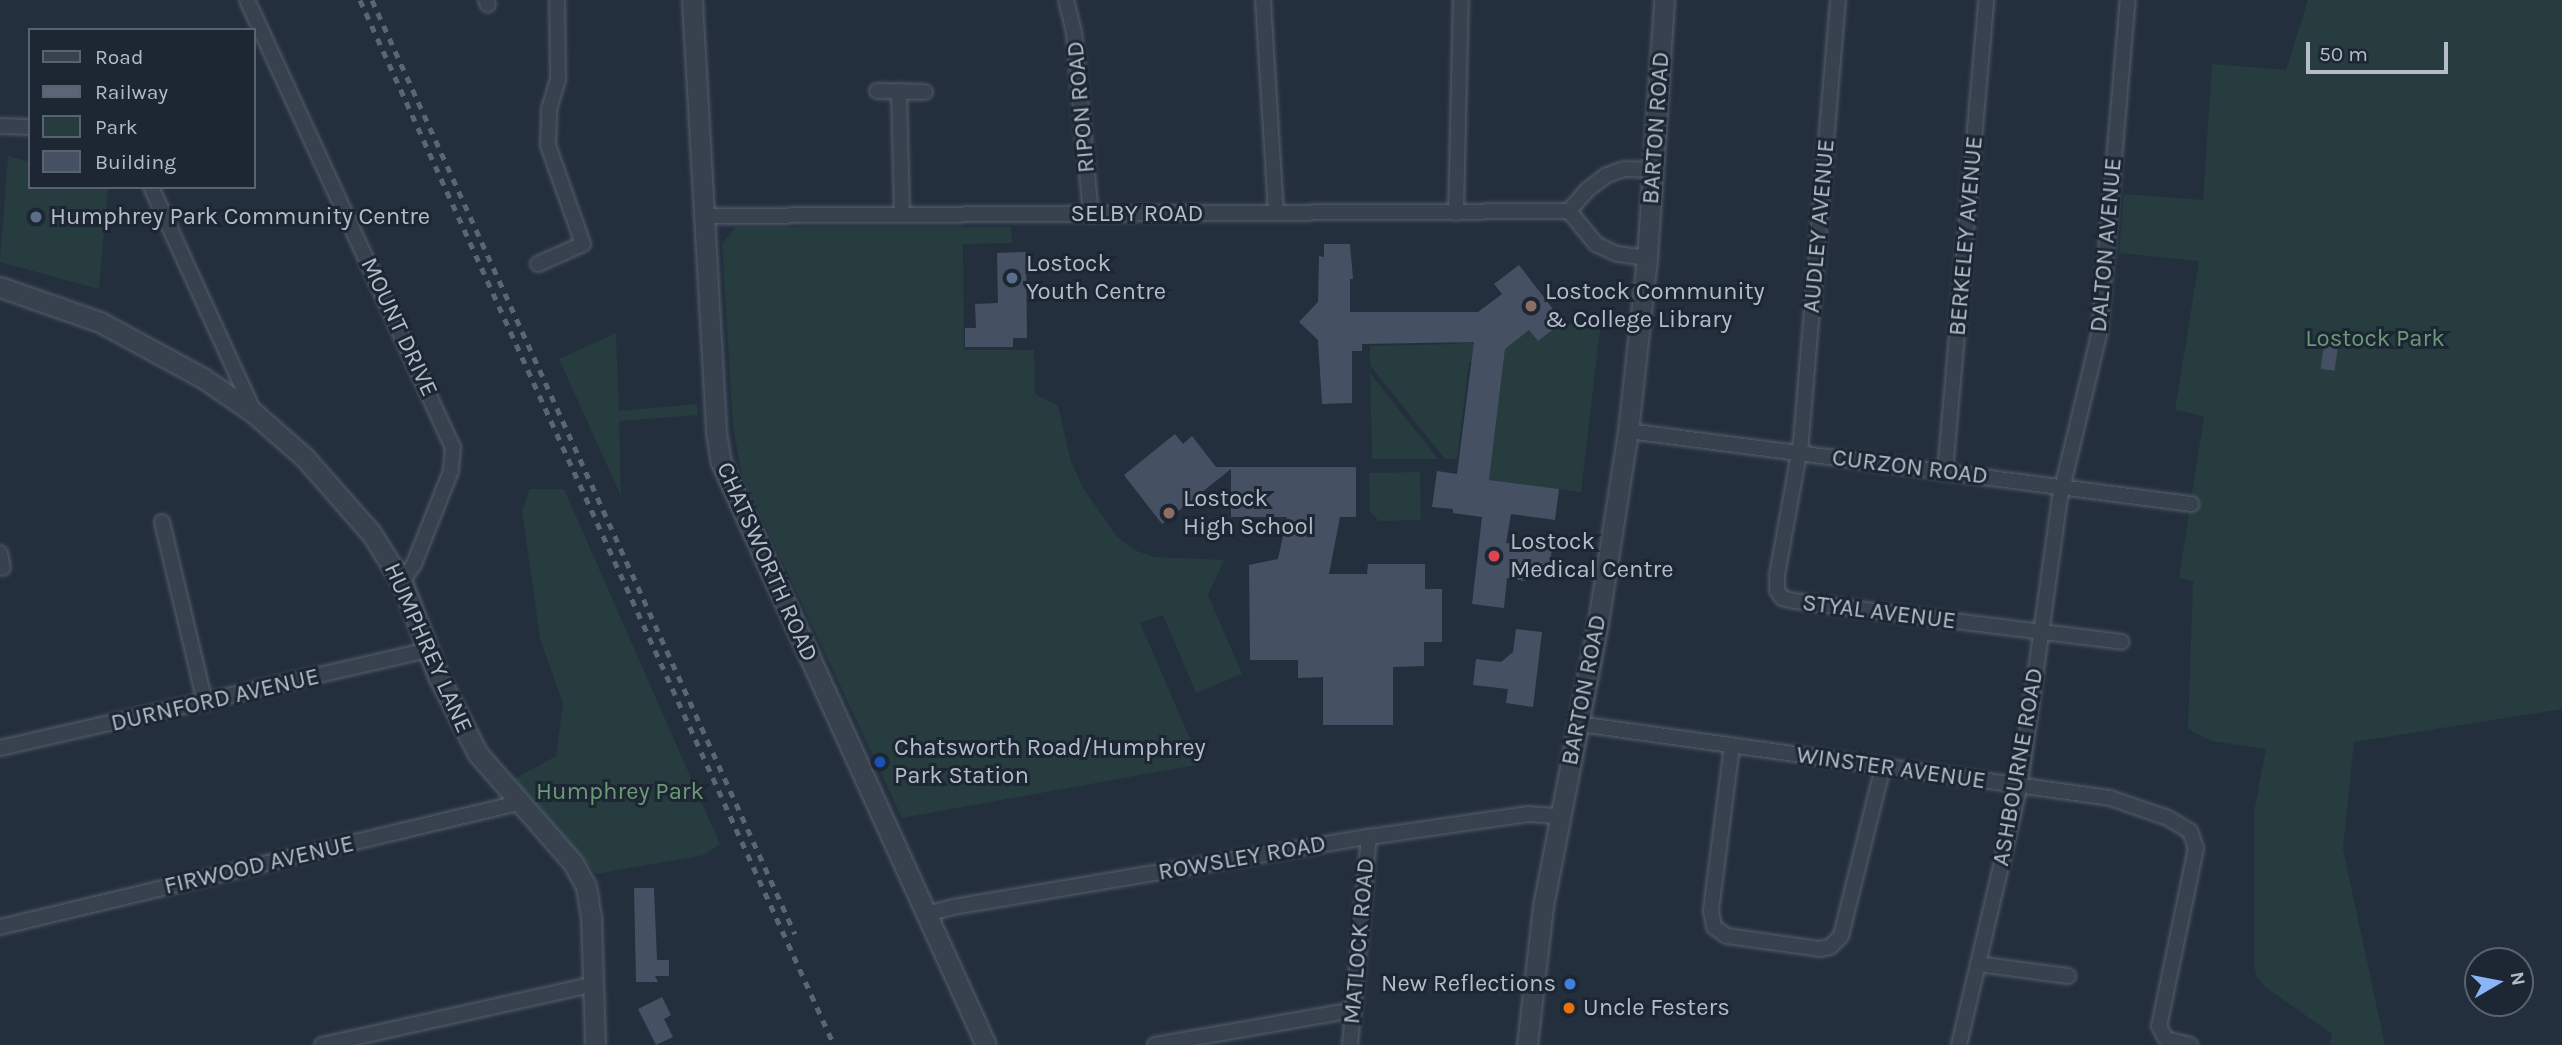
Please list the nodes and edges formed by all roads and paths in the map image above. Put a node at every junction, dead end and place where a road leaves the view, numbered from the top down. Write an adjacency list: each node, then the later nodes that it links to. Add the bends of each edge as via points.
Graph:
1 (247, 0): 36 (street, MOUNT DRIVE, via 453,447 446,483 414,564)
2 (556, 0): 25 (street, via 558,79 549,109 548,145 583,244)
3 (692, 0): 21 (street, CHATSWORTH ROAD)
4 (1066, 0): 23 (street, RIPON ROAD, via 1074,32)
5 (1263, 0): 19 (street)
6 (1461, 0): 20 (street)
7 (1664, 0): 16 (street, BARTON ROAD)
8 (1838, 0): 29 (street, AUDLEY AVENUE)
9 (1986, 0): 30 (street, BERKELEY AVENUE)
10 (2128, 0): 31 (street, DALTON AVENUE, via 2100,326)
11 (877, 91): 12 (street)
12 (899, 91): 13 (street); 22 (street)
13 (925, 92)
14 (0, 126): 15 (street)
15 (28, 127)
16 (1654, 170): 18 (street, via 1625,169 1607,175); 24 (street, BARTON ROAD)
17 (152, 189): 27 (street)
18 (1569, 211): 20 (street, SELBY ROAD); 24 (street, via 1597,244 1617,254)
19 (1276, 213): 20 (street, SELBY ROAD); 23 (street, SELBY ROAD)
20 (1456, 213)
21 (704, 215): 22 (street, SELBY ROAD); 49 (street, CHATSWORTH ROAD, via 721,462)
22 (902, 215): 23 (street, SELBY ROAD)
23 (1091, 215)
24 (1647, 258): 28 (street, BARTON ROAD)
25 (538, 264)
26 (0, 287): 27 (street, HUMPHREY LANE, via 100,322 203,378)
27 (254, 413): 36 (street, HUMPHREY LANE, via 340,494)
28 (1628, 431): 29 (street, CURZON ROAD); 41 (street, BARTON ROAD)
29 (1798, 453): 30 (street, CURZON ROAD); 37 (street, STYAL AVENUE, via 1777,576 1782,598)
30 (1945, 472): 31 (street, CURZON ROAD)
31 (2064, 487): 32 (street, CURZON ROAD); 37 (street, ASHBOURNE ROAD)
32 (2191, 504)
33 (162, 522): 40 (street)
34 (0, 553): 35 (street)
35 (3, 568)
36 (402, 582): 39 (street, HUMPHREY LANE)
37 (2042, 633): 38 (street); 45 (street, ASHBOURNE ROAD)
38 (2121, 642)
39 (429, 650): 40 (street, DURNFORD AVENUE); 46 (street, HUMPHREY LANE, via 460,725)
40 (205, 703): 43 (street, DURNFORD AVENUE)
41 (1579, 724): 42 (street, WINSTER AVENUE); 47 (street, BARTON ROAD)
42 (1732, 746): 44 (street, WINSTER AVENUE); 44 (street, via 1712,922 1727,936 1819,949 1835,945 1841,936)
43 (0, 748)
44 (1883, 766): 45 (street, WINSTER AVENUE)
45 (2020, 785): 51 (street, ASHBOURNE ROAD); 62 (street, WINSTER AVENUE, via 2127,802 2168,818 2194,837 2196,856 2159,1026 2166,1039)
46 (518, 803): 50 (street, FIRWOOD AVENUE); 53 (street, HUMPHREY LANE, via 573,863 586,886)
47 (1559, 816): 48 (street, ROWSLEY ROAD, via 1528,814); 60 (street, BARTON ROAD)
48 (1369, 837): 49 (street, ROWSLEY ROAD); 54 (street, MATLOCK ROAD)
49 (926, 914): 57 (street, CHATSWORTH ROAD)
50 (0, 927)
51 (1978, 964): 52 (street); 61 (street, ASHBOURNE ROAD)
52 (2068, 976)
53 (594, 984): 55 (street); 56 (street)
54 (1353, 1010): 58 (street); 59 (street, MATLOCK ROAD)
55 (322, 1045)
56 (595, 1045)
57 (986, 1045)
58 (1155, 1045)
59 (1350, 1045)
60 (1527, 1045)
61 (1959, 1045)
62 (2190, 1045)

